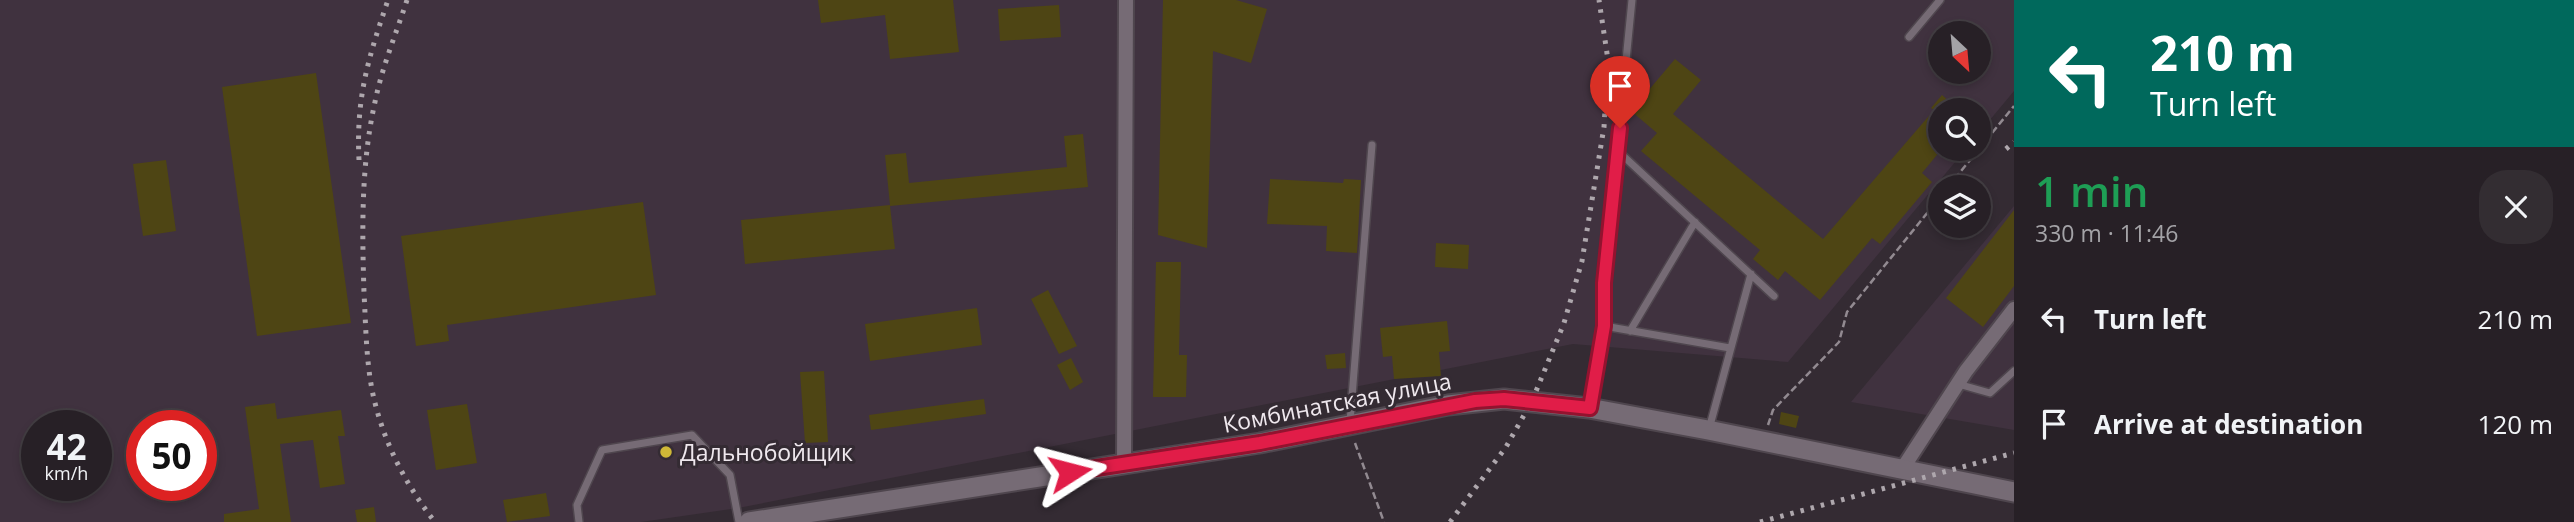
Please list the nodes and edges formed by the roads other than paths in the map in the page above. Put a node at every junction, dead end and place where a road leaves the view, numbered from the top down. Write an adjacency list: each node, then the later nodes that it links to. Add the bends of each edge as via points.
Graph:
1 (1126, 0): 19 (street)
2 (1632, 0): 6 (lane)
3 (1940, 0): 4 (lane)
4 (1909, 37)
5 (1372, 145): 17 (lane)
6 (1619, 152): 7 (lane); 11 (lane, via 1604,283)
7 (1695, 222): 8 (lane); 12 (lane)
8 (1751, 274): 9 (lane); 13 (lane)
9 (1774, 296)
10 (2014, 309): 15 (street)
11 (1604, 326): 12 (lane); 16 (lane)
12 (1630, 331): 13 (lane)
13 (1730, 348): 18 (lane)
14 (2014, 371): 15 (lane, via 1990,393)
15 (1958, 383): 20 (street)
16 (1590, 408): 17 (main road, Комбинатская улица, via 1504,399 1475,401); 18 (main road, Комбинатская улица)
17 (1350, 426): 19 (main road, Комбинатская улица)
18 (1709, 429): 20 (main road, Комбинатская улица)
19 (1124, 464): 24 (main road, Комбинатская улица)
20 (1901, 471): 21 (main road, Комбинатская улица)
21 (2014, 492)
22 (579, 522): 23 (lane, via 577,505 602,450 692,435 730,475)
23 (739, 522)
24 (749, 522)

